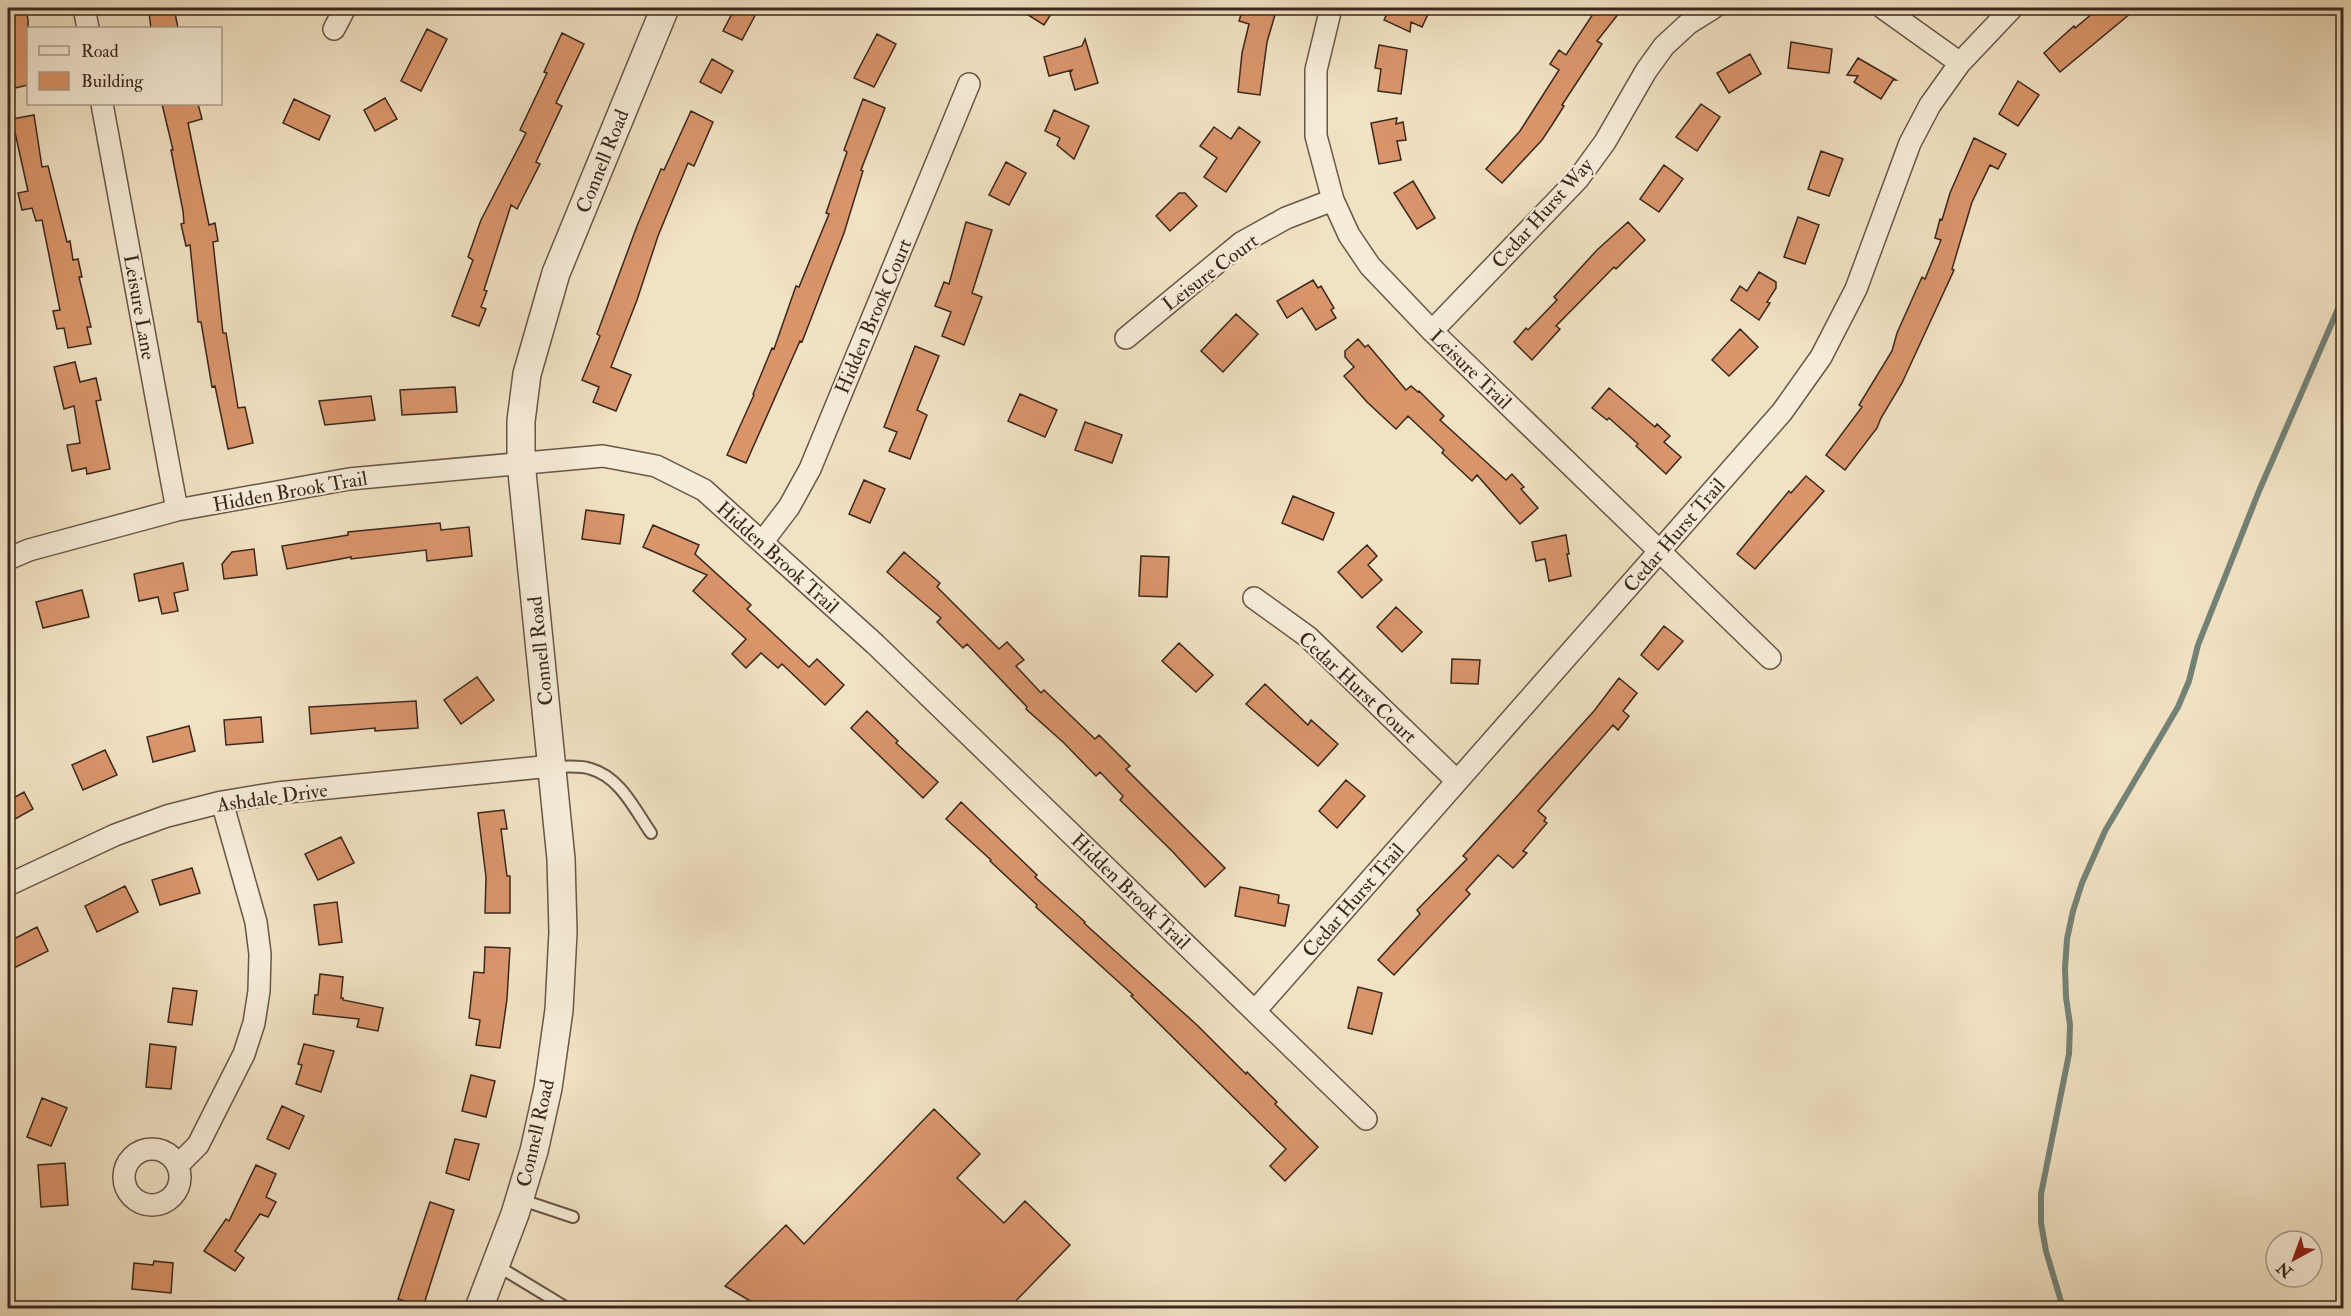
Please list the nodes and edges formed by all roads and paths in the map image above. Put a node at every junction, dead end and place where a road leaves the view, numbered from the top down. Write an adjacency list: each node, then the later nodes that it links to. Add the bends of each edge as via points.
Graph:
1 (84, 8): 8 (street)
2 (345, 8): 9 (street)
3 (665, 8): 16 (street, Connell Road, via 556,273 527,374)
4 (1330, 8): 13 (street, Leisure Trail, via 1316,70 1316,136)
5 (1713, 8): 14 (street, Cedar Hurst Way, via 1689,22 1664,46 1578,178)
6 (1883, 8): 10 (street)
7 (2012, 8): 10 (street, Cedar Hurst Trail)
8 (88, 27)
9 (334, 29)
10 (1960, 63): 19 (street, Cedar Hurst Trail, via 1930,105 1910,143 1856,289 1821,357 1782,412)
11 (969, 84): 18 (street, Hidden Brook Court, via 810,469 789,507)
12 (102, 105): 17 (street, Leisure Lane)
13 (1333, 200): 14 (street, Leisure Trail, via 1349,235 1370,266); 15 (street, Leisure Court, via 1286,218 1241,243)
14 (1432, 331): 19 (street, Leisure Trail)
15 (1126, 338)
16 (521, 462): 17 (street, Hidden Brook Trail, via 349,479); 18 (street, Hidden Brook Trail, via 603,456 657,466 704,490); 23 (street, Connell Road)
17 (177, 510): 20 (street, Hidden Brook Trail)
18 (763, 541): 28 (street, Hidden Brook Trail)
19 (1659, 551): 22 (street, Leisure Trail); 24 (street, Cedar Hurst Trail)
20 (8, 559)
21 (1254, 598): 24 (street, Cedar Hurst Court, via 1308,637)
22 (1770, 658)
23 (552, 766): 25 (street, Ashdale Drive); 26 (lane, via 589,768 607,775 617,783); 31 (street, Connell Road, via 563,932 558,1010 548,1088)
24 (1457, 781): 28 (street, Cedar Hurst Trail)
25 (222, 802): 27 (street, Ashdale Drive, via 115,835); 30 (street, via 256,922 259,991 244,1053 198,1145)
26 (651, 833)
27 (8, 885)
28 (1255, 1011): 29 (street, Hidden Brook Trail)
29 (1366, 1119)
30 (178, 1165)
31 (519, 1199): 32 (lane); 33 (street, Connell Road)
32 (573, 1217)
33 (496, 1264): 34 (street, Connell Road); 35 (lane)
34 (479, 1308)
35 (567, 1308)

